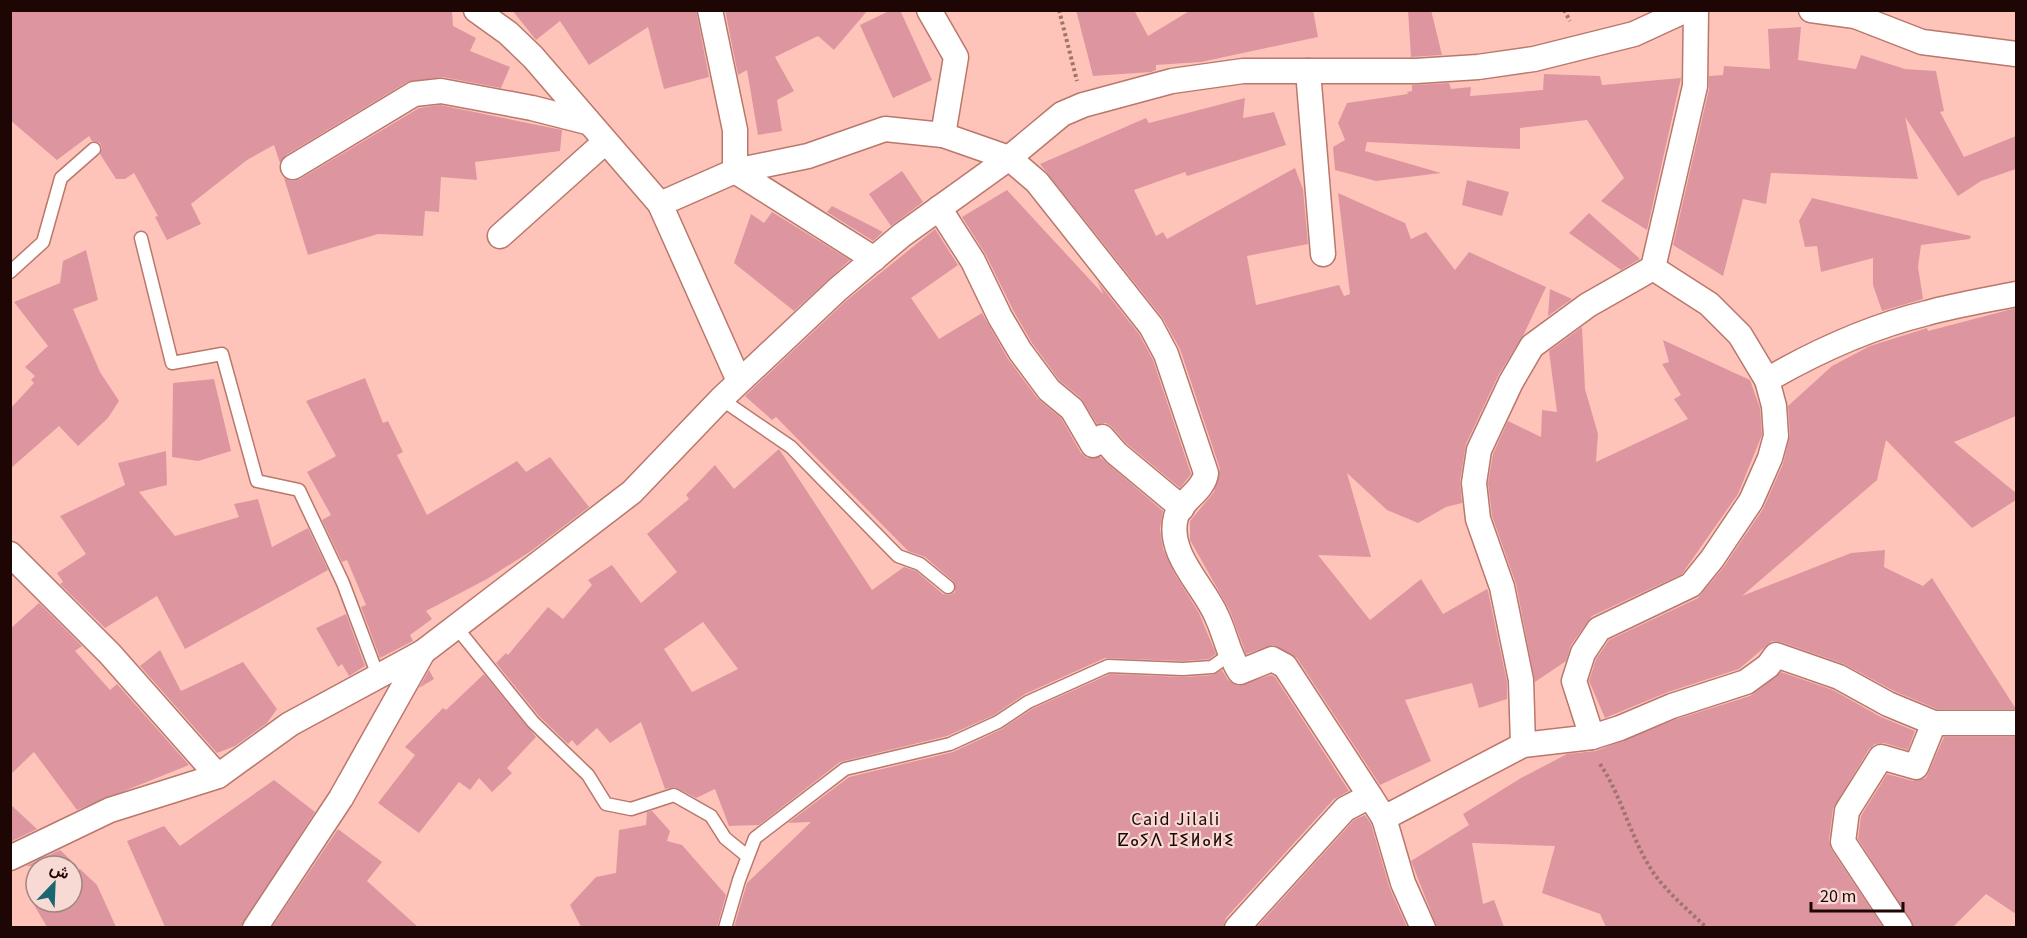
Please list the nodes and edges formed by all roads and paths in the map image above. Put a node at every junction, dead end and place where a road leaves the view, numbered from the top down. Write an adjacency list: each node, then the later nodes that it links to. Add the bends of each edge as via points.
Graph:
1 (476, 10): 11 (street, via 532,57)
2 (710, 10): 17 (street, via 735,130)
3 (929, 10): 12 (street, via 956,57)
4 (1059, 10): 10 (path)
5 (1696, 10): 24 (street, via 1695,86)
6 (1811, 10): 8 (street, via 1854,16 1922,42)
7 (1673, 14): 9 (street, via 1634,34 1478,68)
8 (2016, 54)
9 (1308, 71): 10 (street, via 1243,71 1172,81); 22 (street)
10 (1083, 105): 15 (street, via 1062,114)
11 (587, 122): 13 (street); 16 (street, via 441,91 414,94)
12 (943, 135): 15 (street); 17 (street, via 885,129 808,156)
13 (605, 142): 18 (street); 20 (street)
14 (94, 149): 25 (lane, via 61,178 43,242)
15 (1008, 158): 19 (street); 30 (street, via 1052,201 1151,326 1166,354 1206,472)
16 (293, 167)
17 (735, 171): 18 (street); 23 (street)
18 (660, 204): 28 (street)
19 (939, 208): 23 (street); 30 (street, via 973,261 1020,351 1049,390 1072,409 1093,445 1102,437)
20 (500, 236)
21 (141, 238): 36 (lane, via 172,363 222,354 257,481 299,490 343,583)
22 (1323, 254)
23 (874, 259): 28 (street)
24 (1653, 268): 27 (street, via 1709,304 1740,335); 40 (street, via 1588,305 1532,346 1479,450 1474,483 1478,519 1502,587 1521,680)
25 (10, 272)
26 (2016, 294): 27 (street, via 1926,313 1855,336)
27 (1767, 380): 39 (street, via 1776,436 1770,458 1751,501 1712,560 1685,589 1599,629 1583,653 1574,681)
28 (739, 381): 29 (street)
29 (722, 399): 32 (lane, via 791,447 898,556 920,564); 33 (street, via 632,492)
30 (1182, 508): 35 (street, via 1176,514 1174,527 1177,543 1195,583 1217,616)
31 (10, 554): 41 (street, via 110,654)
32 (948, 587)
33 (456, 627): 34 (street); 44 (lane, via 533,722 588,775 606,804 631,809 674,795 711,816 725,838)
34 (423, 652): 36 (street); 46 (street, via 341,798)
35 (1229, 655): 42 (street, via 1240,672 1272,659 1285,666); 44 (lane, via 1212,667 1108,666 1028,702 998,722 950,744 845,769 759,835)
36 (378, 676): 41 (street, via 290,724)
37 (1934, 723): 38 (street); 39 (street, via 1839,677 1776,655 1746,682); 51 (street, via 1916,767 1881,757 1847,811 1843,842)
38 (2016, 723)
39 (1592, 737): 40 (street); 50 (path, via 1598,761 1654,873 1676,900)
40 (1523, 745): 43 (street)
41 (218, 776): 45 (street, via 110,810)
42 (1370, 796): 43 (street); 48 (street, via 1345,809)
43 (1384, 818): 49 (street, via 1403,883)
44 (747, 856): 47 (lane)
45 (10, 858)
46 (255, 927)
47 (725, 927)
48 (1237, 927)
49 (1423, 927)
50 (1707, 927)
51 (1900, 927)

